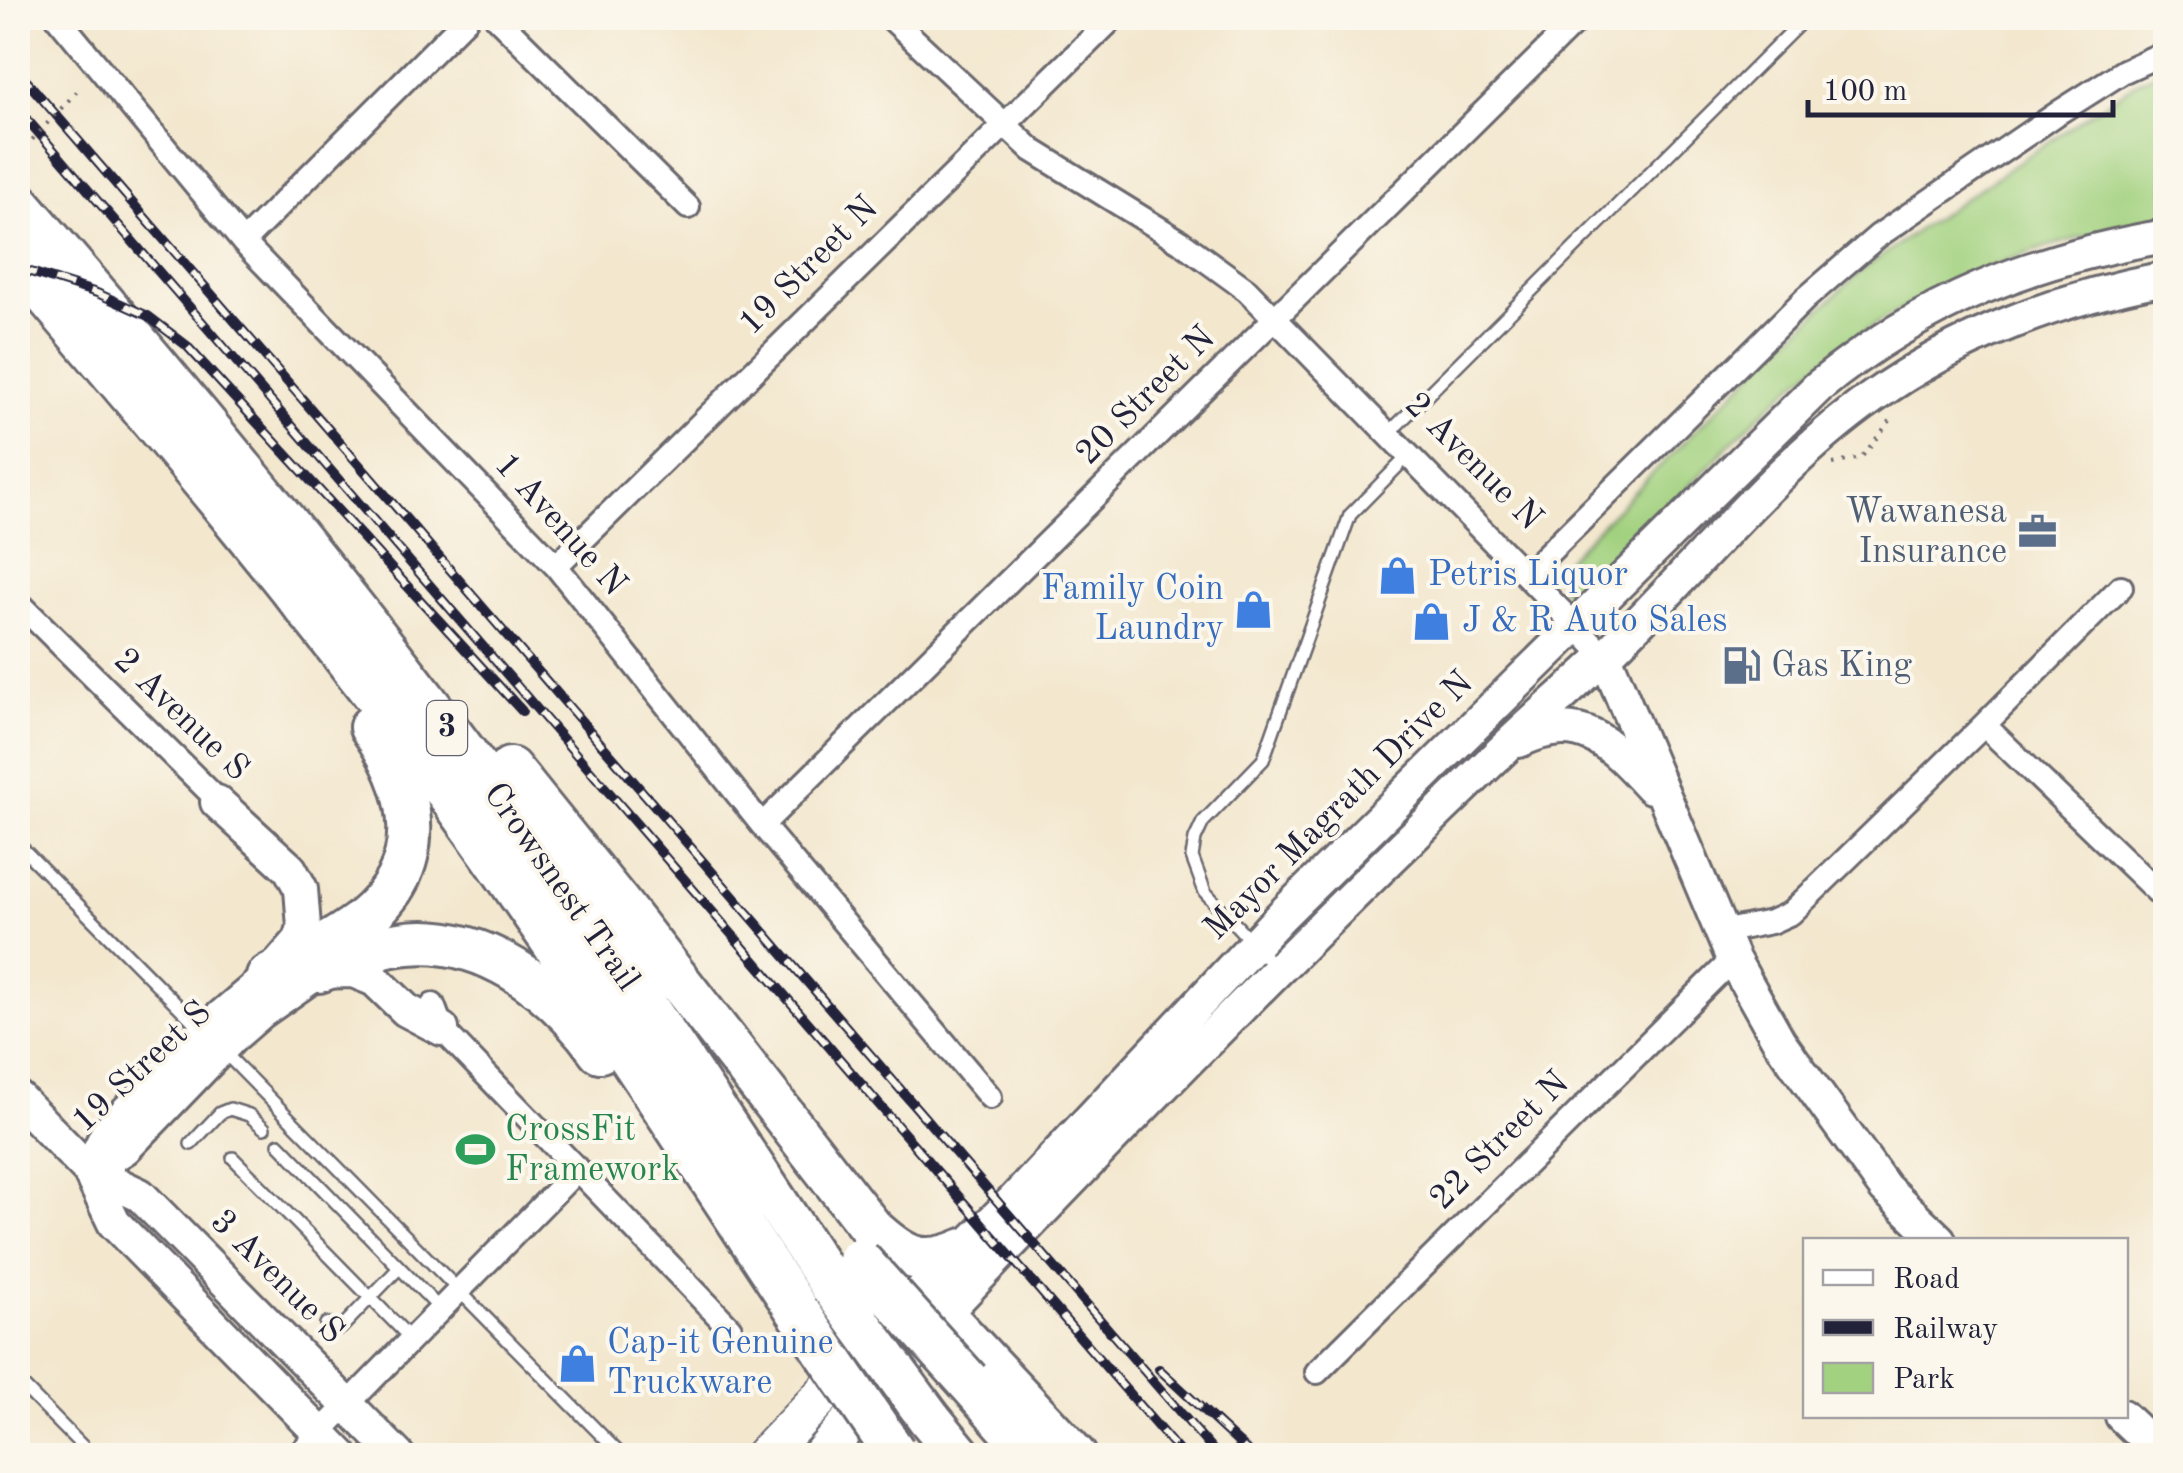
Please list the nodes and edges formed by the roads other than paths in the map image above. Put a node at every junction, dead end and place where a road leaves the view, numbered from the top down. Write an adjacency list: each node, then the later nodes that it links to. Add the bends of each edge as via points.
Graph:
1 (468, 18): 13 (street)
2 (497, 18): 11 (street)
3 (892, 18): 9 (street, 2 Avenue N)
4 (1114, 18): 9 (street, 19 Street N)
5 (1579, 18): 16 (street, 20 Street N)
6 (1805, 18): 18 (lane)
7 (65, 20): 13 (street, 1 Avenue N)
8 (2166, 52): 21 (street, via 2124,70 1868,244)
9 (1003, 124): 16 (street, 2 Avenue N, via 1032,150 1208,261); 20 (street, 19 Street N)
10 (18, 202): 17 (highway, Crowsnest Trail / 3)
11 (688, 208)
12 (2166, 236): 24 (main road, Mayor Magrath Drive N, via 2052,260 1927,312 1876,342 1785,417)
13 (243, 242): 20 (street, 1 Avenue N)
14 (18, 262): 17 (highway, Crowsnest Trail / 3)
15 (2166, 278): 25 (main road, via 2062,303 2004,326 1872,398 1806,452)
16 (1276, 317): 18 (street, 2 Avenue N); 30 (street, 20 Street N)
17 (168, 407): 38 (highway, via 389,752 409,813 408,854 390,892 344,934); 50 (highway, via 312,531 620,904 871,1228 896,1250 920,1259); 52 (highway, Crowsnest Trail / 3, via 405,673 622,949); 55 (highway, Crowsnest Trail / 3, via 501,867)
18 (1388, 434): 19 (street, 2 Avenue N)
19 (1409, 455): 21 (street, 2 Avenue N); 34 (lane, via 1350,516 1263,760 1194,839 1192,857 1205,892)
20 (556, 566): 30 (street, 1 Avenue N)
21 (1526, 574): 24 (street, 2 Avenue N)
22 (2120, 586): 26 (street)
23 (18, 602): 28 (street, 2 Avenue S)
24 (1576, 628): 25 (street, 2 Avenue N); 34 (main road, Mayor Magrath Drive N)
25 (1605, 656): 27 (main road); 29 (main road, 2 Avenue N)
26 (1984, 726): 33 (street); 35 (street, via 1790,912)
27 (1506, 747): 29 (main road, via 1554,727 1594,736); 36 (main road)
28 (217, 802): 32 (street, 2 Avenue S); 38 (main road, 19 Street S, via 290,870 301,889 300,940)
29 (1667, 806): 35 (main road, 2 Avenue N)
30 (762, 825): 41 (street, 1 Avenue N)
31 (18, 844): 40 (lane)
32 (304, 868)
33 (2166, 900)
34 (1254, 944): 36 (lane); 50 (main road, Mayor Magrath Drive N)
35 (1727, 946): 49 (main road, 2 Avenue N, via 1779,1041 1885,1188); 61 (street, 22 Street N)
36 (1279, 971): 57 (main road)
37 (318, 972): 39 (main road, via 353,971 376,980 406,1010); 40 (main road, 19 Street S); 55 (highway, via 376,949 423,942 476,952 518,972 586,1032)
38 (268, 978): 40 (main road, 19 Street S)
39 (438, 1017): 47 (street)
40 (213, 1040): 48 (main road, 19 Street S, via 125,1148); 53 (lane)
41 (990, 1097)
42 (18, 1098): 48 (main road, 3 Avenue S)
43 (264, 1128): 44 (lane, via 230,1108)
44 (191, 1144)
45 (279, 1144): 51 (lane)
46 (233, 1158): 54 (lane)
47 (578, 1169): 53 (street); 59 (street)
48 (89, 1170): 63 (main road, 3 Avenue S, via 140,1195); 65 (main road, 3 Avenue S, via 114,1223)
49 (1938, 1238)
50 (964, 1250): 57 (main road, Mayor Magrath Drive N)
51 (399, 1268): 54 (lane); 56 (lane)
52 (846, 1274): 72 (highway, bridge, via 928,1418); 73 (highway, bridge, via 968,1381)
53 (461, 1290): 56 (street); 69 (lane)
54 (371, 1297): 58 (lane, via 341,1328); 60 (lane)
55 (793, 1304): 66 (highway, Crowsnest Trail / 3, bridge)
56 (441, 1310): 60 (street)
57 (925, 1310): 70 (main road); 71 (main road); 74 (highway)
58 (326, 1324)
59 (730, 1328)
60 (412, 1340): 63 (street)
61 (1317, 1372)
62 (18, 1381): 67 (lane)
63 (348, 1406): 65 (street); 68 (main road, 3 Avenue S)
64 (2124, 1418): 75 (main road)
65 (320, 1448)
66 (896, 1454)
67 (92, 1456)
68 (398, 1456)
69 (622, 1456)
70 (764, 1456)
71 (821, 1456)
72 (960, 1456)
73 (1034, 1456)
74 (1074, 1456)
75 (2164, 1456)

